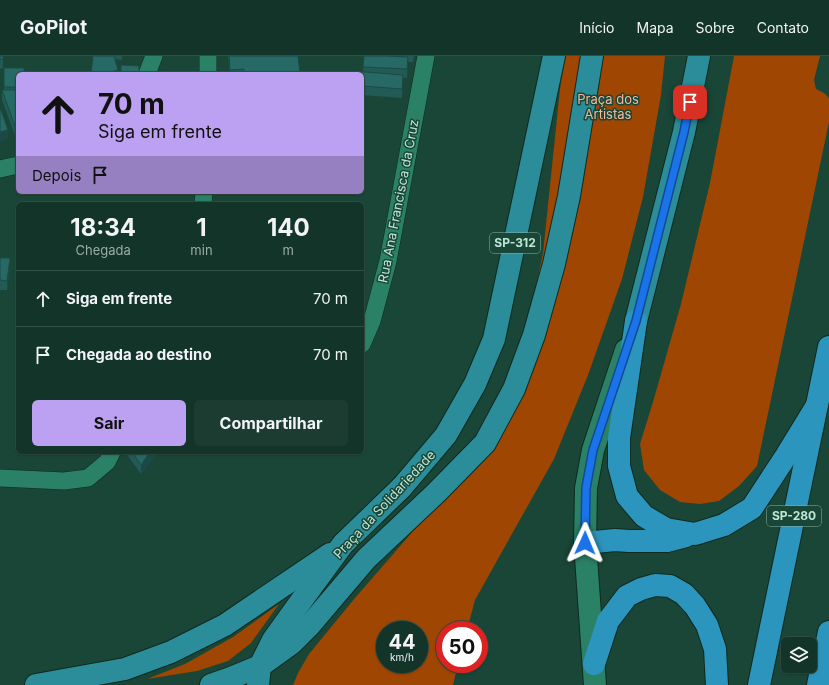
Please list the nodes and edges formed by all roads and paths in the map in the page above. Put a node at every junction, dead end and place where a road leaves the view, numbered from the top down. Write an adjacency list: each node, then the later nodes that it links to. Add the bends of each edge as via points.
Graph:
1 (154, 56): 7 (street)
2 (208, 56): 8 (street)
3 (426, 56): 12 (street, Rua Ana Francisca da Cruz, via 388,261 372,321)
4 (554, 56): 19 (main road, Praça da Solidariedade / SP-312, via 494,339 475,384 446,435 402,487)
5 (592, 56): 21 (main road, via 569,196 554,264 534,335 514,389 485,443 366,559 310,625)
6 (699, 56): 11 (main road, via 684,132)
7 (148, 72)
8 (208, 72)
9 (16, 165): 10 (street)
10 (0, 169)
11 (636, 321): 17 (highway, via 619,438 618,466 627,496 644,516 666,529); 18 (main road, via 593,450 586,488)
12 (364, 339)
13 (829, 347): 14 (highway, SP-280)
14 (816, 406): 17 (highway, via 752,508 724,525); 27 (highway, SP-280)
15 (111, 454): 16 (street, via 107,462 88,478 64,481)
16 (0, 478)
17 (695, 534): 18 (highway, via 667,540)
18 (585, 543): 22 (main road)
19 (343, 544): 21 (main road, Praça da Solidariedade, via 273,640); 23 (main road, via 225,625 171,652 125,669)
20 (829, 632): 28 (highway)
21 (259, 675): 25 (main road, via 231,678)
22 (594, 675): 26 (highway, via 608,620 627,596 655,585 670,586 684,594 707,625 715,649)
23 (41, 684): 24 (main road)
24 (36, 685)
25 (211, 685)
26 (717, 685)
27 (759, 685)
28 (818, 685)

